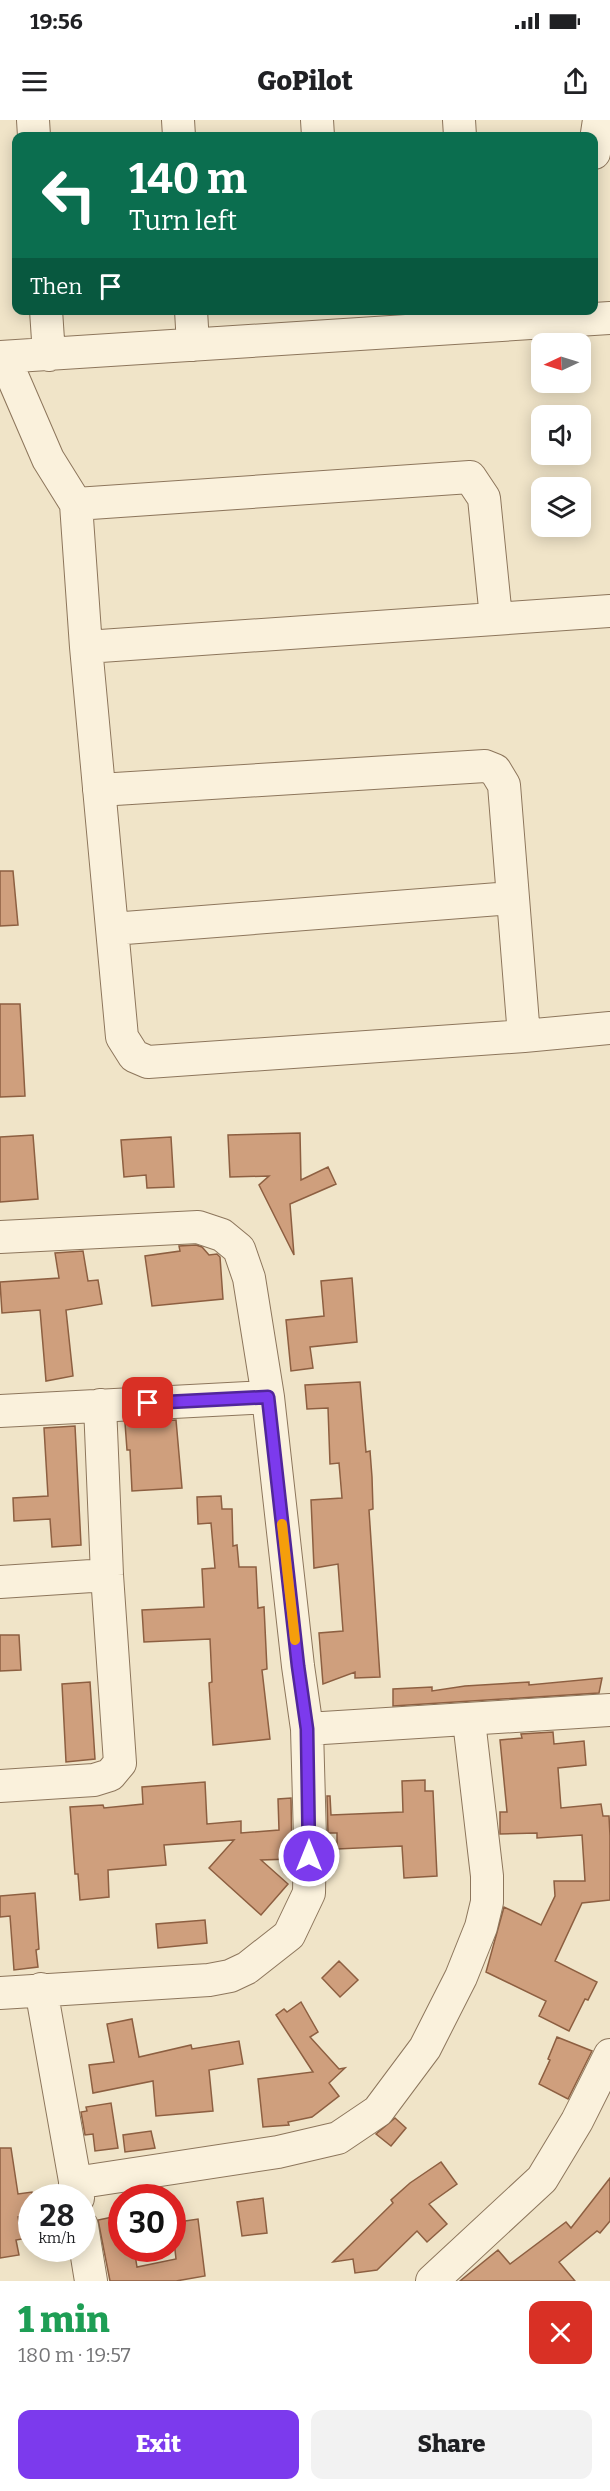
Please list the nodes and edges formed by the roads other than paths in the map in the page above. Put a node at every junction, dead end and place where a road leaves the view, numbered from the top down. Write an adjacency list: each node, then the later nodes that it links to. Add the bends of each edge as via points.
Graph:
1 (46, 315): 6 (street)
2 (191, 315): 5 (street)
3 (610, 318): 4 (street)
4 (473, 319): 5 (street)
5 (193, 345): 6 (street)
6 (49, 355): 7 (street)
7 (2, 357): 8 (street, via 48,459)
8 (76, 504): 10 (street, via 470,477 484,498); 11 (street)
9 (610, 611): 10 (street)
10 (496, 618): 11 (street)
11 (86, 647): 12 (street)
12 (99, 790): 13 (street, via 484,766 495,770 504,785); 14 (street)
13 (512, 898): 14 (street); 16 (street)
14 (112, 929): 16 (street, via 122,1037 134,1056 148,1062)
15 (610, 1028): 16 (street)
16 (524, 1036)
17 (0, 1237): 18 (street, via 174,1227 198,1227 222,1235 239,1249 249,1278)
18 (268, 1397): 19 (street); 25 (street)
19 (100, 1405): 20 (street); 21 (street)
20 (0, 1410)
21 (107, 1575): 22 (street); 26 (street, via 120,1763 110,1775 94,1780)
22 (0, 1581)
23 (610, 1710): 24 (street)
24 (469, 1721): 25 (street); 31 (street, via 487,1876 481,1928 425,2048 378,2111 338,2138)
25 (307, 1729): 27 (street, via 309,1893 289,1935 247,1968 230,1976)
26 (0, 1786)
27 (41, 1989): 28 (street); 30 (street)
28 (0, 1993)
29 (610, 2055): 34 (street, via 542,2179)
30 (76, 2184)
31 (96, 2186)
32 (89, 2262): 33 (street)
33 (92, 2281)
34 (432, 2281)

